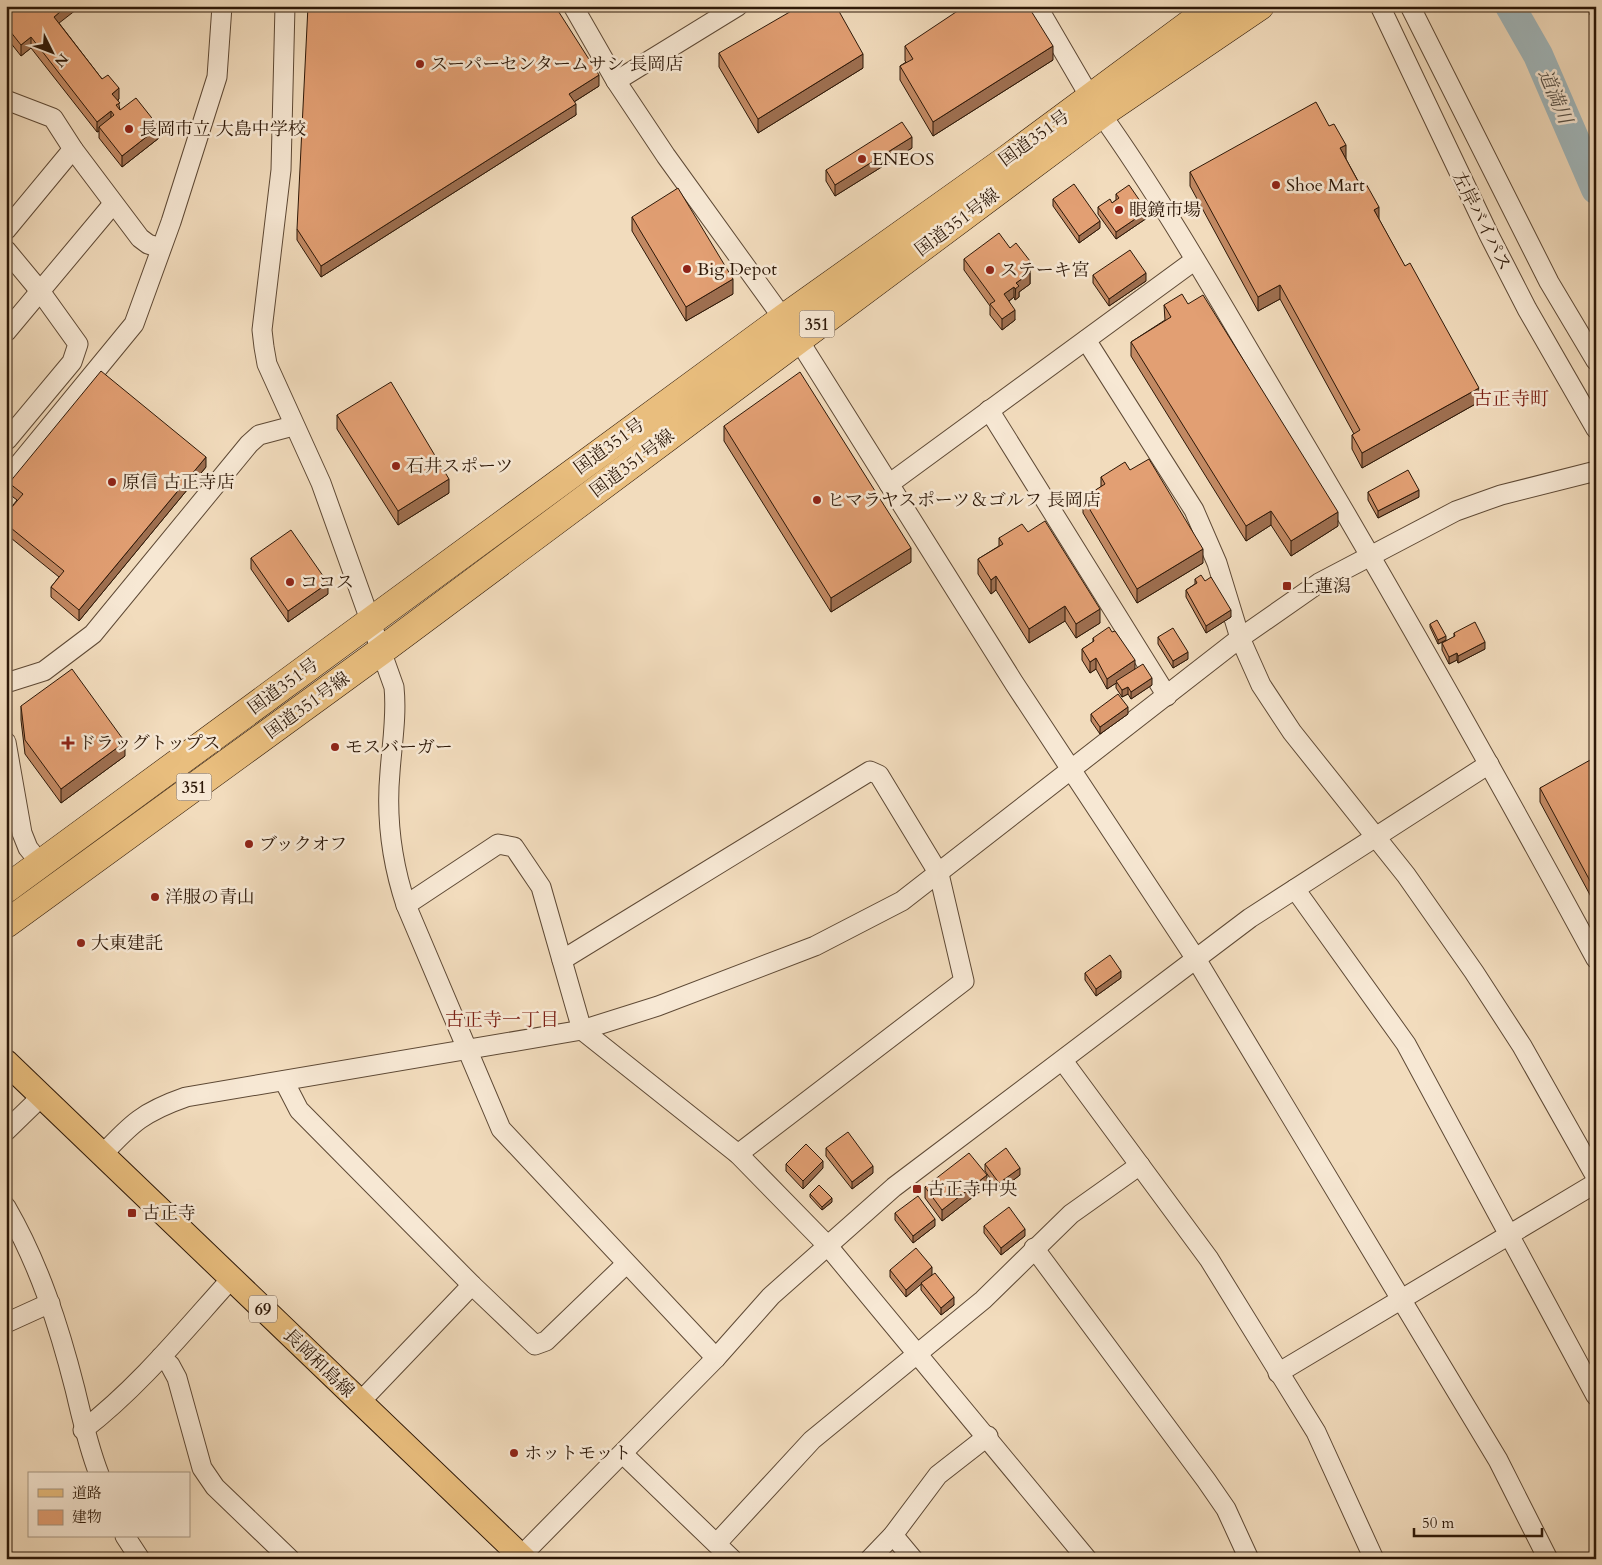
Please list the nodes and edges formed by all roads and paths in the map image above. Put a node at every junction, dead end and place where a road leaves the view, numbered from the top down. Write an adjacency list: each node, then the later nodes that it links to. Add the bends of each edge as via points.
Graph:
1 (222, 6): 16 (street, via 217,78)
2 (285, 6): 25 (street, via 281,170 262,330 267,364)
3 (573, 6): 10 (street)
4 (738, 6): 10 (street)
5 (1037, 6): 12 (street)
6 (1214, 6): 12 (highway, 国道351号 / 351)
7 (1260, 6): 12 (highway, 351)
8 (1380, 6): 26 (street, 左岸バイパス, via 1489,235)
9 (1410, 6): 23 (street, 左岸バイパス, via 1549,282)
10 (616, 81): 20 (street)
11 (6, 100): 13 (street, via 53,118)
12 (1096, 106): 18 (street); 20 (highway, 国道351号 / 351)
13 (73, 149): 14 (street); 15 (street)
14 (113, 204): 16 (street, via 140,238); 19 (street)
15 (6, 230)
16 (160, 248): 28 (street, via 134,324)
17 (6, 250): 19 (street)
18 (1195, 260): 22 (street); 32 (street)
19 (40, 291): 21 (street); 27 (street, via 78,344 72,362)
20 (791, 329): 31 (street); 33 (highway, 国道351号 / 351); 35 (highway, 国道351号線 / 351)
21 (6, 332)
22 (1086, 340): 24 (street); 34 (street, via 1194,510 1217,563)
23 (1596, 361)
24 (989, 410): 31 (street); 37 (street)
25 (293, 426): 33 (street, via 321,483); 36 (street, via 259,435 249,444 93,634 44,670)
26 (1596, 429)
27 (7, 439): 28 (street)
28 (24, 459): 30 (street)
29 (1596, 471): 32 (street, via 1501,495 1456,511)
30 (6, 480)
31 (888, 484): 40 (street)
32 (1371, 554): 34 (street, via 1319,582); 39 (street)
33 (372, 621): 35 (street); 42 (highway, 国道351号 / 351)
34 (1240, 638): 37 (street); 41 (street, via 1260,685 1292,732)
35 (381, 651): 46 (street, via 396,702 389,810 396,875); 47 (highway, 国道351号線 / 351)
36 (6, 683)
37 (1167, 696): 40 (street)
38 (6, 742): 42 (street, via 22,833 28,848)
39 (1489, 764): 41 (street); 49 (street)
40 (1071, 771): 43 (street); 48 (street)
41 (1375, 835): 45 (street); 61 (street, via 1412,883 1507,1022)
42 (41, 864): 44 (highway, 国道351号 / 351)
43 (940, 874): 50 (street, via 879,775 870,771); 51 (street, via 902,901 815,946 616,1021); 58 (street, via 964,981)
44 (6, 889)
45 (1295, 889): 48 (street); 64 (street, via 1406,1044)
46 (406, 905): 50 (street, via 498,844 514,847 541,888); 52 (street)
47 (6, 924)
48 (1196, 959): 53 (street); 70 (street)
49 (1596, 959)
50 (562, 960): 51 (street)
51 (582, 1030): 52 (street); 58 (street)
52 (466, 1050): 55 (street, via 438,1052); 67 (street, via 501,1129)
53 (1063, 1061): 60 (street); 65 (street, via 894,1187)
54 (6, 1062): 56 (main road, 長岡和島線 / 69)
55 (284, 1082): 59 (street, via 186,1097 159,1106 129,1127); 69 (street, via 299,1110)
56 (41, 1097): 57 (street); 59 (main road, 長岡和島線 / 69)
57 (6, 1131)
58 (738, 1154): 65 (street)
59 (102, 1155): 68 (main road, 長岡和島線 / 69)
60 (1140, 1165): 66 (street, via 1071,1214); 76 (street, via 1209,1259)
61 (1596, 1177)
62 (1596, 1183): 64 (street)
63 (6, 1207): 71 (street, via 39,1271)
64 (1508, 1237): 70 (street); 77 (street)
65 (828, 1244): 73 (street); 75 (street, via 771,1296)
66 (1034, 1248): 73 (street, via 982,1300); 93 (street, via 1206,1480 1226,1509)
67 (626, 1264): 69 (street, via 546,1341 536,1345); 75 (street)
68 (231, 1279): 74 (street); 78 (main road, 長岡和島線 / 69)
69 (472, 1285): 78 (street)
70 (1402, 1299): 76 (street); 95 (street, via 1498,1460)
71 (50, 1303): 72 (street); 79 (street)
72 (6, 1323)
73 (918, 1354): 80 (street); 85 (street, via 812,1440)
74 (161, 1357): 79 (street, via 107,1412); 88 (street, via 177,1378 202,1468 215,1487)
75 (716, 1358): 81 (street)
76 (1278, 1373): 94 (street, via 1316,1432)
77 (1596, 1396)
78 (360, 1402): 86 (main road, 長岡和島線 / 69)
79 (83, 1430): 82 (street)
80 (988, 1436): 83 (street, via 938,1474); 92 (street)
81 (623, 1454): 85 (street); 86 (street)
82 (98, 1472)
83 (893, 1535): 90 (street); 91 (street)
84 (126, 1538): 87 (street)
85 (717, 1543): 89 (street)
86 (521, 1558)
87 (140, 1559)
88 (290, 1559)
89 (732, 1559)
90 (870, 1559)
91 (913, 1559)
92 (1087, 1559)
93 (1249, 1559)
94 (1374, 1559)
95 (1548, 1559)

